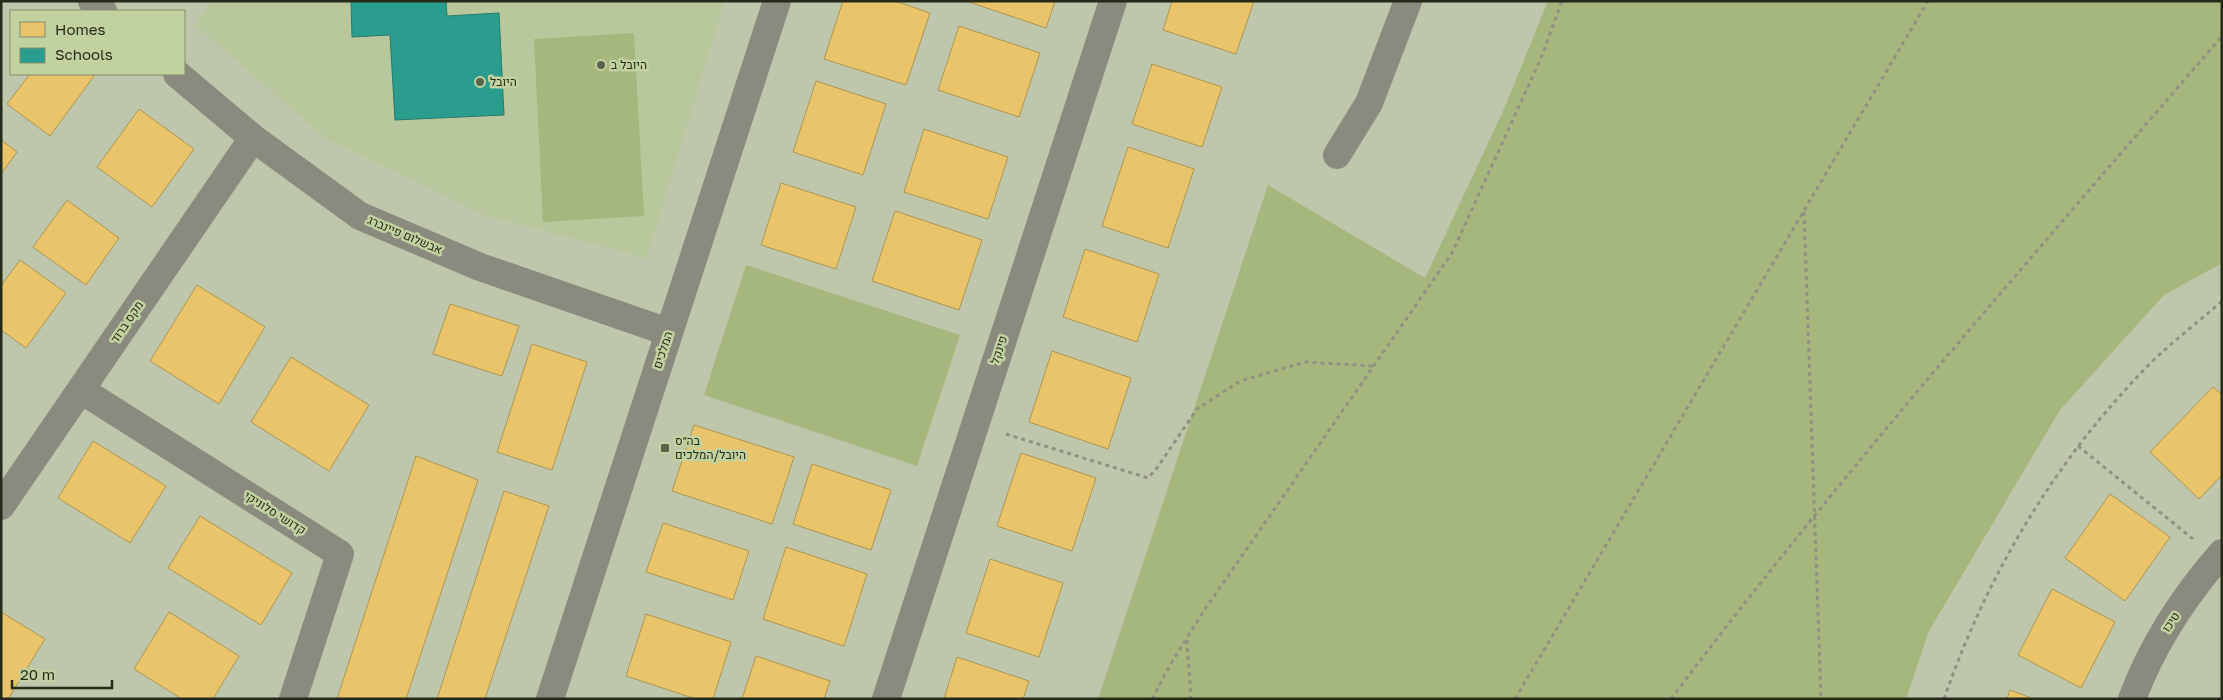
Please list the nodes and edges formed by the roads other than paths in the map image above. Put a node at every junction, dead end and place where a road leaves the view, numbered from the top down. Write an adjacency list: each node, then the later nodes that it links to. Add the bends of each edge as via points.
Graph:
1 (92, 1): 5 (street)
2 (777, 1): 9 (street, המלכים)
3 (1113, 1): 15 (street, פינקל)
4 (1408, 1): 8 (street, via 1369,103)
5 (102, 10)
6 (178, 75): 7 (street, אבשלום פיינברג)
7 (253, 138): 9 (street, אבשלום פיינברג, via 360,216 480,266); 10 (street, מקס ברוד)
8 (1337, 155)
9 (668, 332): 14 (street, המלכים)
10 (81, 390): 11 (street, מקס ברוד); 13 (street, קדושי סלוניקי, via 340,554)
11 (1, 506)
12 (2216, 568): 16 (street, טיכו, via 2163,633)
13 (293, 699)
14 (550, 699)
15 (886, 699)
16 (2132, 699)

